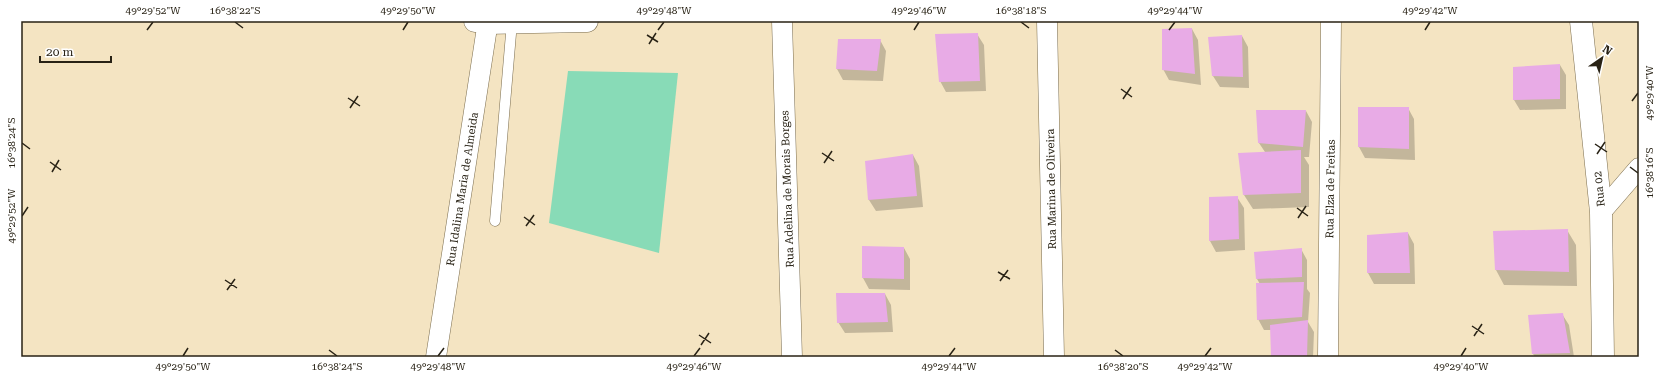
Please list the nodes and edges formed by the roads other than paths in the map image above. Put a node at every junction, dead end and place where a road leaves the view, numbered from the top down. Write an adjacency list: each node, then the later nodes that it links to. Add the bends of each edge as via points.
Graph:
1 (587, 21): 7 (street)
2 (782, 21): 12 (street, Rua Adelina de Morais Borges)
3 (1048, 21): 13 (street, Rua Marina de Oliveira)
4 (1331, 21): 14 (street, Rua Elza de Freitas)
5 (1581, 21): 9 (street, Rua 02)
6 (484, 22): 7 (street); 11 (street, Rua Idalina Maria de Almeida)
7 (512, 22): 10 (lane)
8 (1639, 168): 9 (street)
9 (1601, 212): 15 (street, Rua 02)
10 (495, 221)
11 (436, 357)
12 (792, 357)
13 (1054, 357)
14 (1328, 357)
15 (1603, 357)

